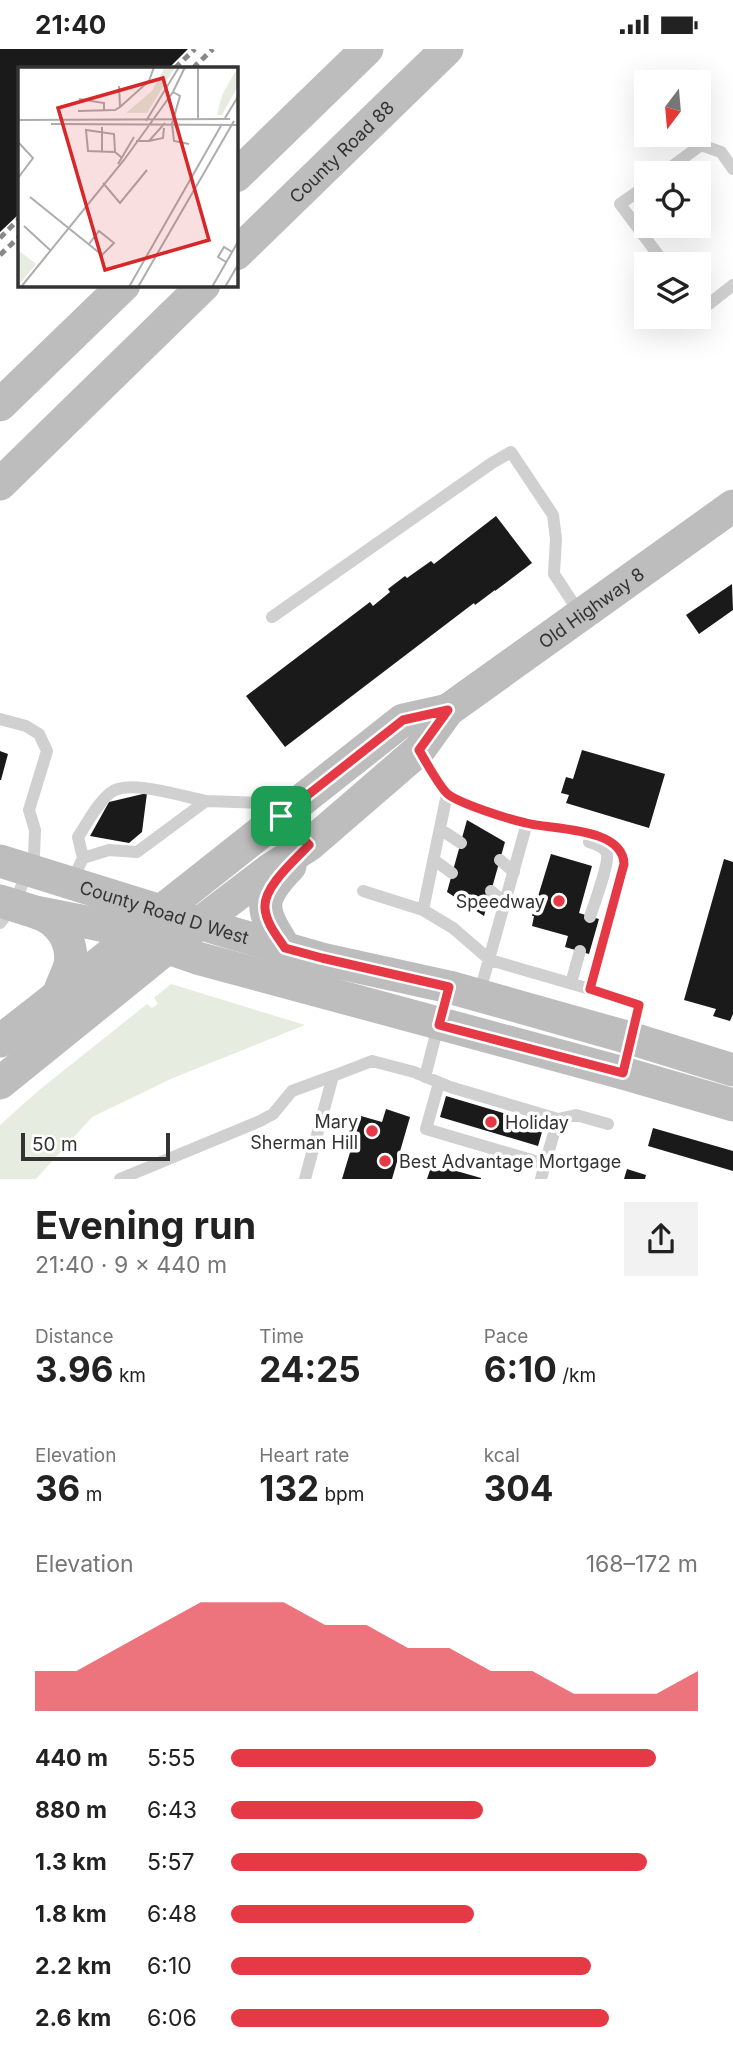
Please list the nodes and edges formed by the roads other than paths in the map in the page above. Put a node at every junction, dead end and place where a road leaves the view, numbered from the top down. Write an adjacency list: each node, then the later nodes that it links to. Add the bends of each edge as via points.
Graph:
1 (367, 49): 5 (main road)
2 (447, 49): 8 (main road, County Road 88)
3 (679, 161): 4 (lane, via 701,145 721,152)
4 (733, 169)
5 (238, 174)
6 (634, 194): 7 (lane, via 620,204)
7 (634, 223)
8 (238, 252)
9 (733, 285): 12 (lane)
10 (122, 287): 13 (main road)
11 (202, 287): 14 (main road)
12 (711, 302)
13 (0, 405)
14 (0, 484)
15 (733, 506): 16 (main road, Old Highway 8)
16 (581, 616): 17 (lane, via 554,574 553,515 511,452); 18 (main road, Old Highway 8)
17 (272, 617)
18 (448, 710): 20 (main road, Old Highway 8); 23 (main road, Old Highway 8, via 403,720)
19 (0, 719): 31 (lane, via 39,734 47,751 29,810 35,849)
20 (419, 750): 21 (lane); 28 (main road, Old Highway 8)
21 (447, 795): 24 (lane); 25 (lane)
22 (206, 801): 23 (lane, via 264,803); 32 (lane, via 137,852 109,850); 32 (lane, via 133,786 113,791 78,838)
23 (281, 816): 28 (lane); 40 (main road, Old Highway 8)
24 (527, 823): 26 (lane); 33 (lane)
25 (440, 829): 27 (lane); 29 (lane)
26 (567, 830): 41 (lane, via 601,846 607,854); 49 (lane, via 609,841 624,857)
27 (461, 843)
28 (309, 845): 42 (main road, Old Highway 8); 45 (main road, via 266,894 271,927)
29 (434, 860): 34 (lane); 39 (lane)
30 (500, 860): 33 (lane)
31 (15, 866): 32 (main road, County Road D West); 38 (lane)
32 (77, 871): 40 (main road, County Road D West)
33 (514, 872): 37 (lane)
34 (452, 873)
35 (363, 891): 39 (lane)
36 (491, 891): 37 (lane)
37 (505, 903): 47 (lane)
38 (12, 910): 43 (main road, County Road D West, via 101,925); 51 (main road, via 50,917 65,932 70,963)
39 (424, 910): 47 (lane)
40 (160, 912): 42 (main road, County Road D West); 43 (main road, Old Highway 8)
41 (590, 917)
42 (200, 924): 44 (main road, Old Highway 8); 45 (main road, County Road D West)
43 (131, 937): 44 (main road, County Road D West); 51 (main road, Old Highway 8)
44 (167, 948): 52 (main road, County Road D West); 58 (main road, Old Highway 8)
45 (285, 948): 50 (main road, County Road D West)
46 (580, 951): 48 (lane)
47 (490, 960): 48 (lane); 50 (lane)
48 (571, 983): 49 (lane)
49 (590, 989): 54 (lane, via 639,1005)
50 (464, 991): 52 (lane); 54 (main road, County Road D West)
51 (58, 996): 53 (main road, Old Highway 8)
52 (439, 1025): 54 (main road, County Road D West); 57 (lane)
53 (0, 1041)
54 (627, 1056): 55 (main road, County Road D West); 60 (main road, County Road D West)
55 (733, 1070)
56 (333, 1076): 57 (lane, via 372,1061); 64 (lane, via 292,1091 273,1114 260,1121); 65 (lane)
57 (425, 1077): 59 (lane)
58 (0, 1083)
59 (439, 1083): 61 (lane); 63 (lane, via 426,1129)
60 (733, 1105)
61 (558, 1119): 62 (lane, via 576,1115); 63 (lane)
62 (608, 1124)
63 (545, 1164): 66 (lane)
64 (120, 1179)
65 (305, 1179)
66 (541, 1179)

